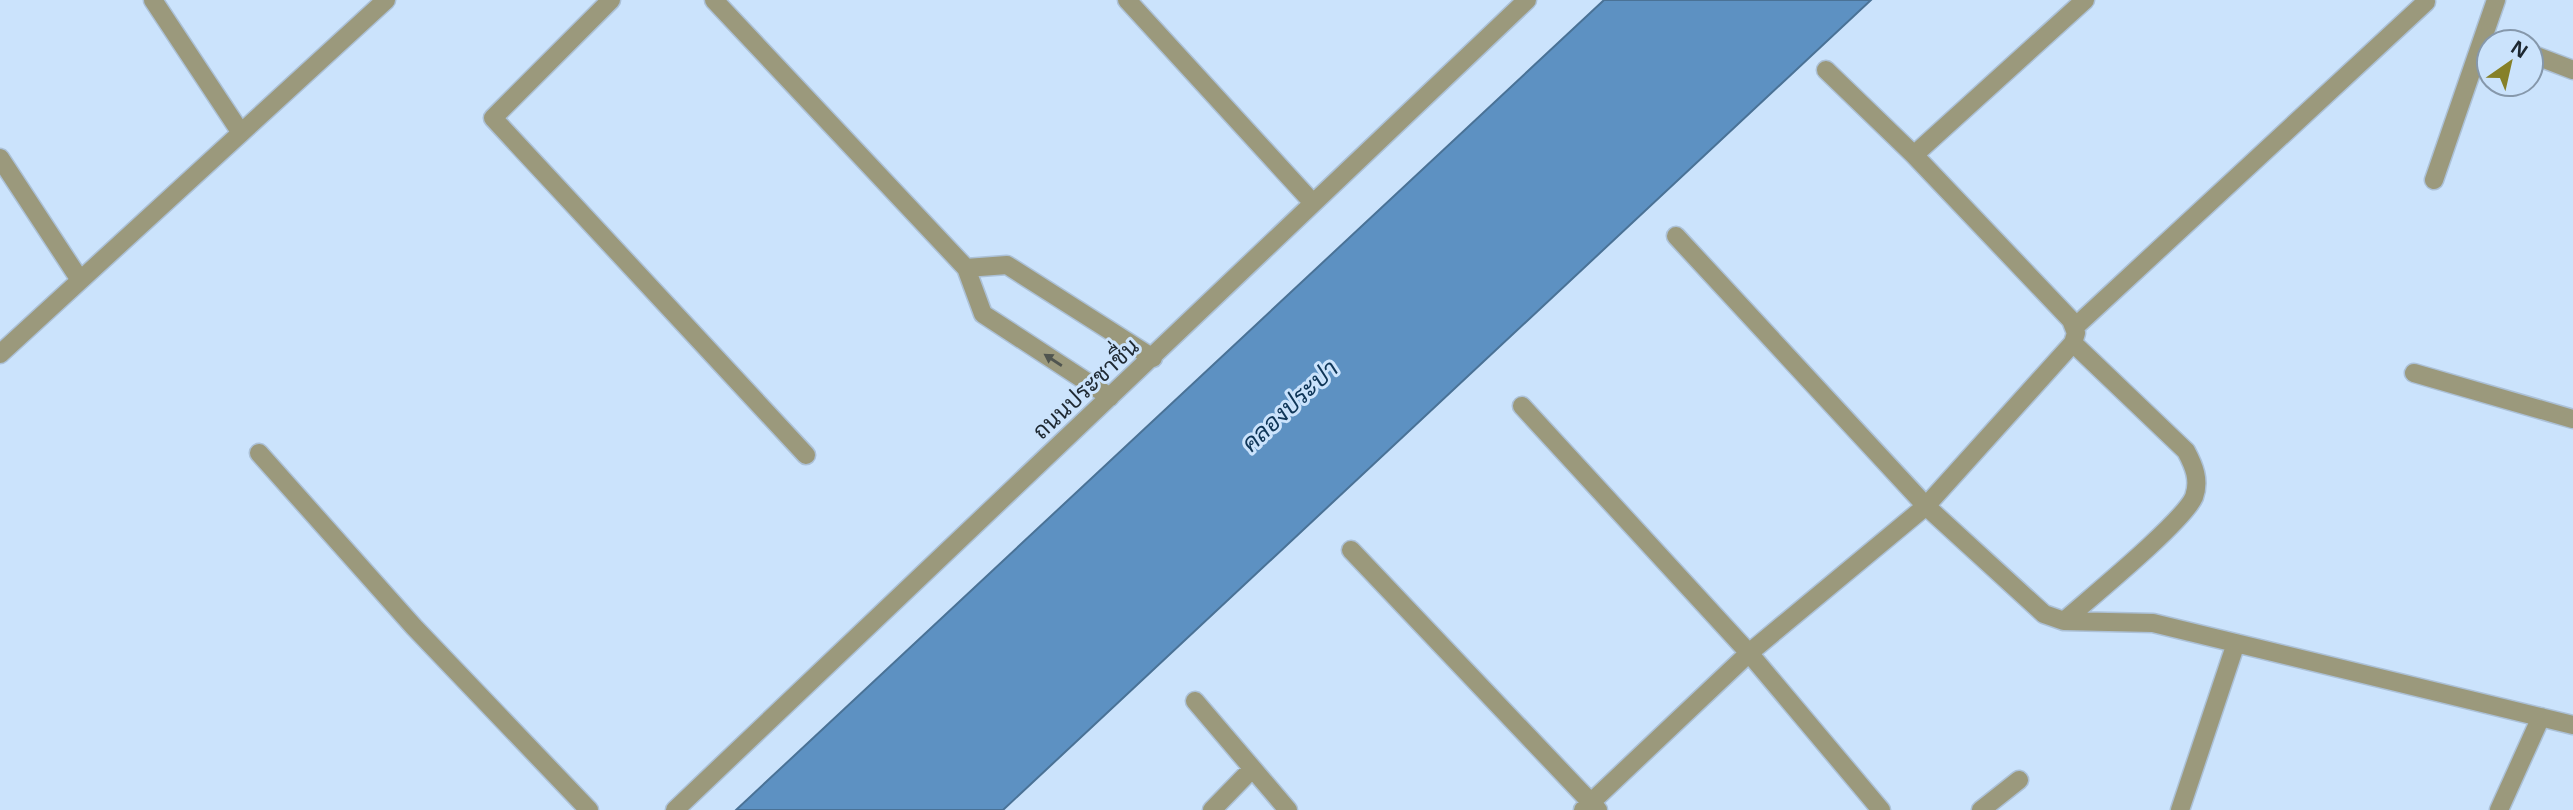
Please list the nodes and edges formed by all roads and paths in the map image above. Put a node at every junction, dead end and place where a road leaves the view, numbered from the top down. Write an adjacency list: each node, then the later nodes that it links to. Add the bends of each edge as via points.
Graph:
1 (153, 0): 15 (street)
2 (386, 0): 15 (street)
3 (611, 0): 31 (street, via 493,118)
4 (714, 0): 21 (street)
5 (1127, 0): 19 (street)
6 (1527, 0): 19 (street, ถนนประชาชื่น)
7 (2085, 0): 16 (street)
8 (2496, 0): 10 (street)
9 (2426, 2): 23 (street)
10 (2492, 28)
11 (2545, 59): 13 (street)
12 (1826, 69): 16 (street)
13 (2573, 69)
14 (2475, 77): 18 (street)
15 (241, 133): 22 (street)
16 (1914, 155): 23 (street)
17 (0, 158): 22 (street)
18 (2434, 180)
19 (1313, 203): 25 (street, ถนนประชาชื่น)
20 (1676, 236): 32 (street)
21 (966, 268): 25 (street, via 1007,265); 27 (street, one-way to 21, via 983,314)
22 (80, 280): 24 (street)
23 (2074, 335): 32 (street); 34 (street, via 2186,451 2197,472 2193,498 2175,521)
24 (0, 354)
25 (1153, 358): 27 (street, ถนนประชาชื่น)
26 (2414, 373): 29 (street)
27 (1110, 397): 44 (street, ถนนประชาชื่น)
28 (1522, 406): 36 (street)
29 (2573, 419)
30 (259, 453): 43 (street, via 414,627)
31 (806, 455)
32 (1926, 506): 34 (street, via 2031,604); 36 (street)
33 (1351, 550): 42 (street)
34 (2064, 621): 35 (street, via 2153,623)
35 (2236, 643): 38 (street); 49 (street)
36 (1749, 653): 42 (street); 47 (street)
37 (1195, 701): 40 (street)
38 (2541, 717): 39 (street); 50 (street)
39 (2573, 725)
40 (1251, 770): 45 (street); 46 (street)
41 (2019, 780): 48 (street)
42 (1591, 808)
43 (589, 810)
44 (675, 810)
45 (1212, 810)
46 (1288, 810)
47 (1881, 810)
48 (1981, 810)
49 (2180, 810)
50 (2499, 810)

